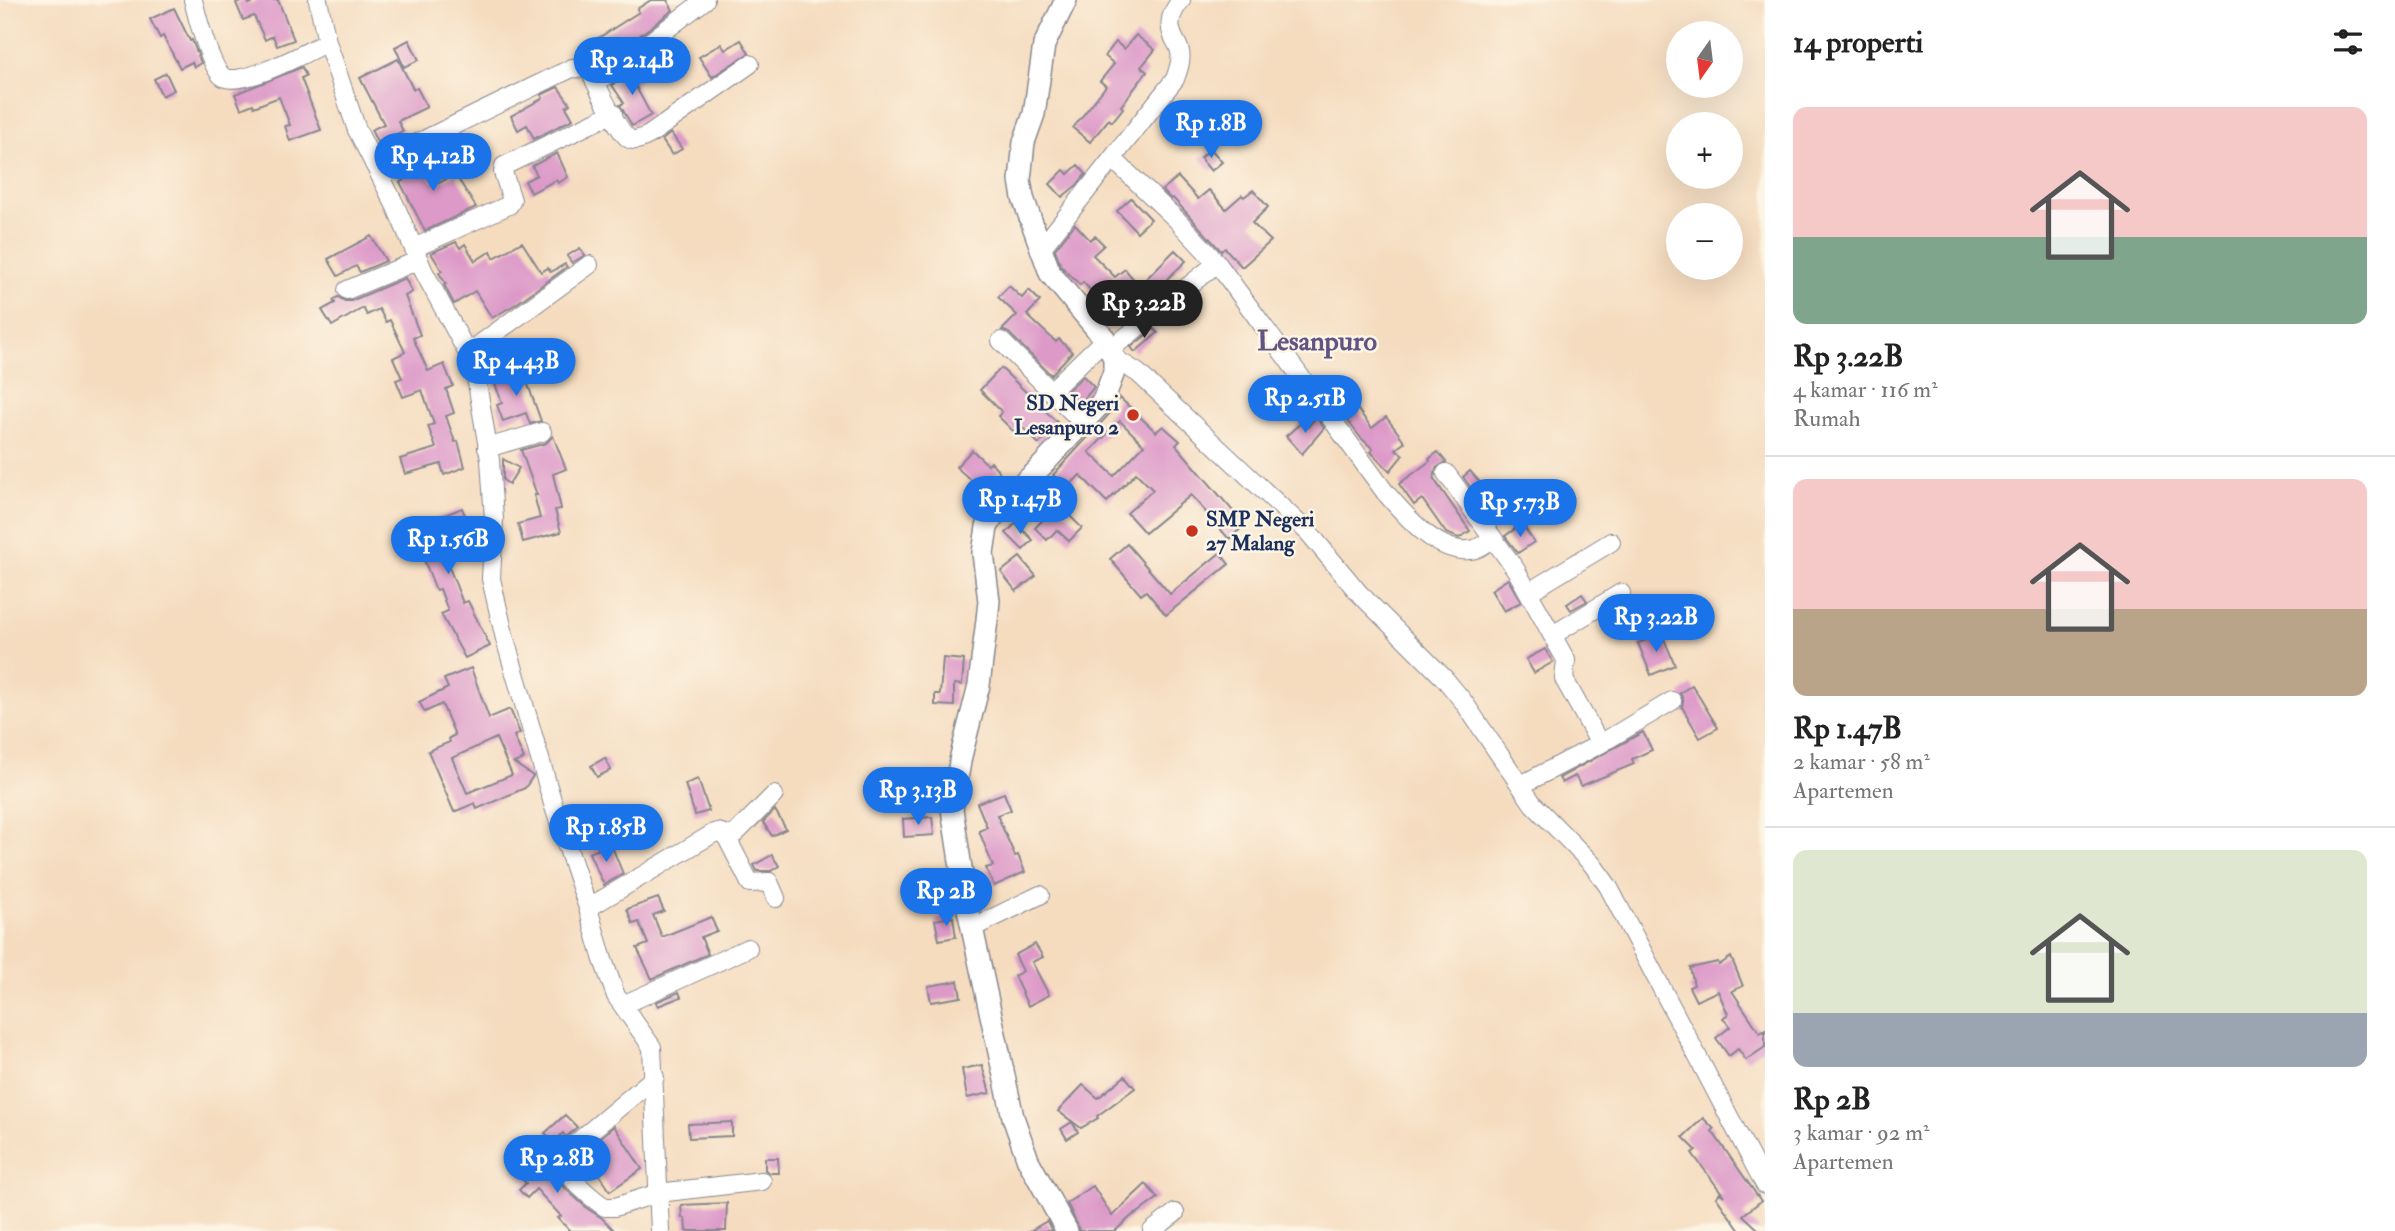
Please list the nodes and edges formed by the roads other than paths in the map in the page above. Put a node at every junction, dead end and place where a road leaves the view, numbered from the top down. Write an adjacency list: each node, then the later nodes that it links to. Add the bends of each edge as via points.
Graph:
1 (193, 0): 6 (street, via 214,62 228,79 261,72)
2 (318, 0): 6 (street)
3 (705, 0): 8 (street)
4 (1066, 0): 12 (street, via 1044,45 1034,114 1020,164 1023,198)
5 (1181, 0): 10 (street, via 1170,22 1180,51 1175,79)
6 (327, 42): 11 (street, via 357,130)
7 (750, 64): 9 (street, via 637,140 629,138)
8 (596, 83): 9 (street); 11 (street, via 589,69 572,68)
9 (613, 113): 13 (street, via 504,166 512,200 509,205)
10 (1113, 159): 12 (street); 14 (street)
11 (374, 164): 13 (street)
12 (1040, 250): 18 (street, via 1050,273)
13 (417, 254): 16 (street); 19 (street)
14 (1217, 262): 18 (street); 25 (street, via 1414,525 1448,546 1468,551)
15 (589, 265): 19 (street)
16 (347, 290)
17 (1001, 341): 20 (street)
18 (1110, 349): 20 (street); 32 (street, via 1309,533 1358,592 1444,678); 38 (street, via 1112,382 1103,401 1002,502 987,527 983,553 989,601 985,642 952,809)
19 (469, 352): 23 (street)
20 (1051, 391): 21 (street)
21 (1072, 412)
22 (542, 432): 23 (street)
23 (487, 448): 37 (street, via 494,519 491,579 547,786)
24 (1446, 473): 25 (street)
25 (1493, 538): 27 (street)
26 (1611, 542): 27 (street)
27 (1529, 592): 29 (street)
28 (1621, 593): 29 (street)
29 (1553, 635): 31 (street, via 1566,660 1564,679)
30 (1672, 701): 31 (street)
31 (1600, 744): 32 (street)
32 (1521, 785): 43 (street, via 1608,886)
33 (774, 795): 34 (street, via 743,828)
34 (725, 834): 36 (street, via 750,883 769,882); 37 (street, via 714,834)
35 (1040, 895): 38 (street)
36 (776, 898)
37 (589, 908): 40 (street, via 602,957)
38 (972, 928): 47 (street, via 1018,1136)
39 (748, 948): 40 (street)
40 (623, 1005): 41 (street, via 652,1046)
41 (655, 1077): 44 (street); 44 (street, via 568,1150 564,1168 605,1206)
42 (762, 1181): 44 (street)
43 (1765, 1185)
44 (658, 1193): 46 (street)
45 (1175, 1213): 48 (street)
46 (660, 1231)
47 (1067, 1231)
48 (1152, 1231)

